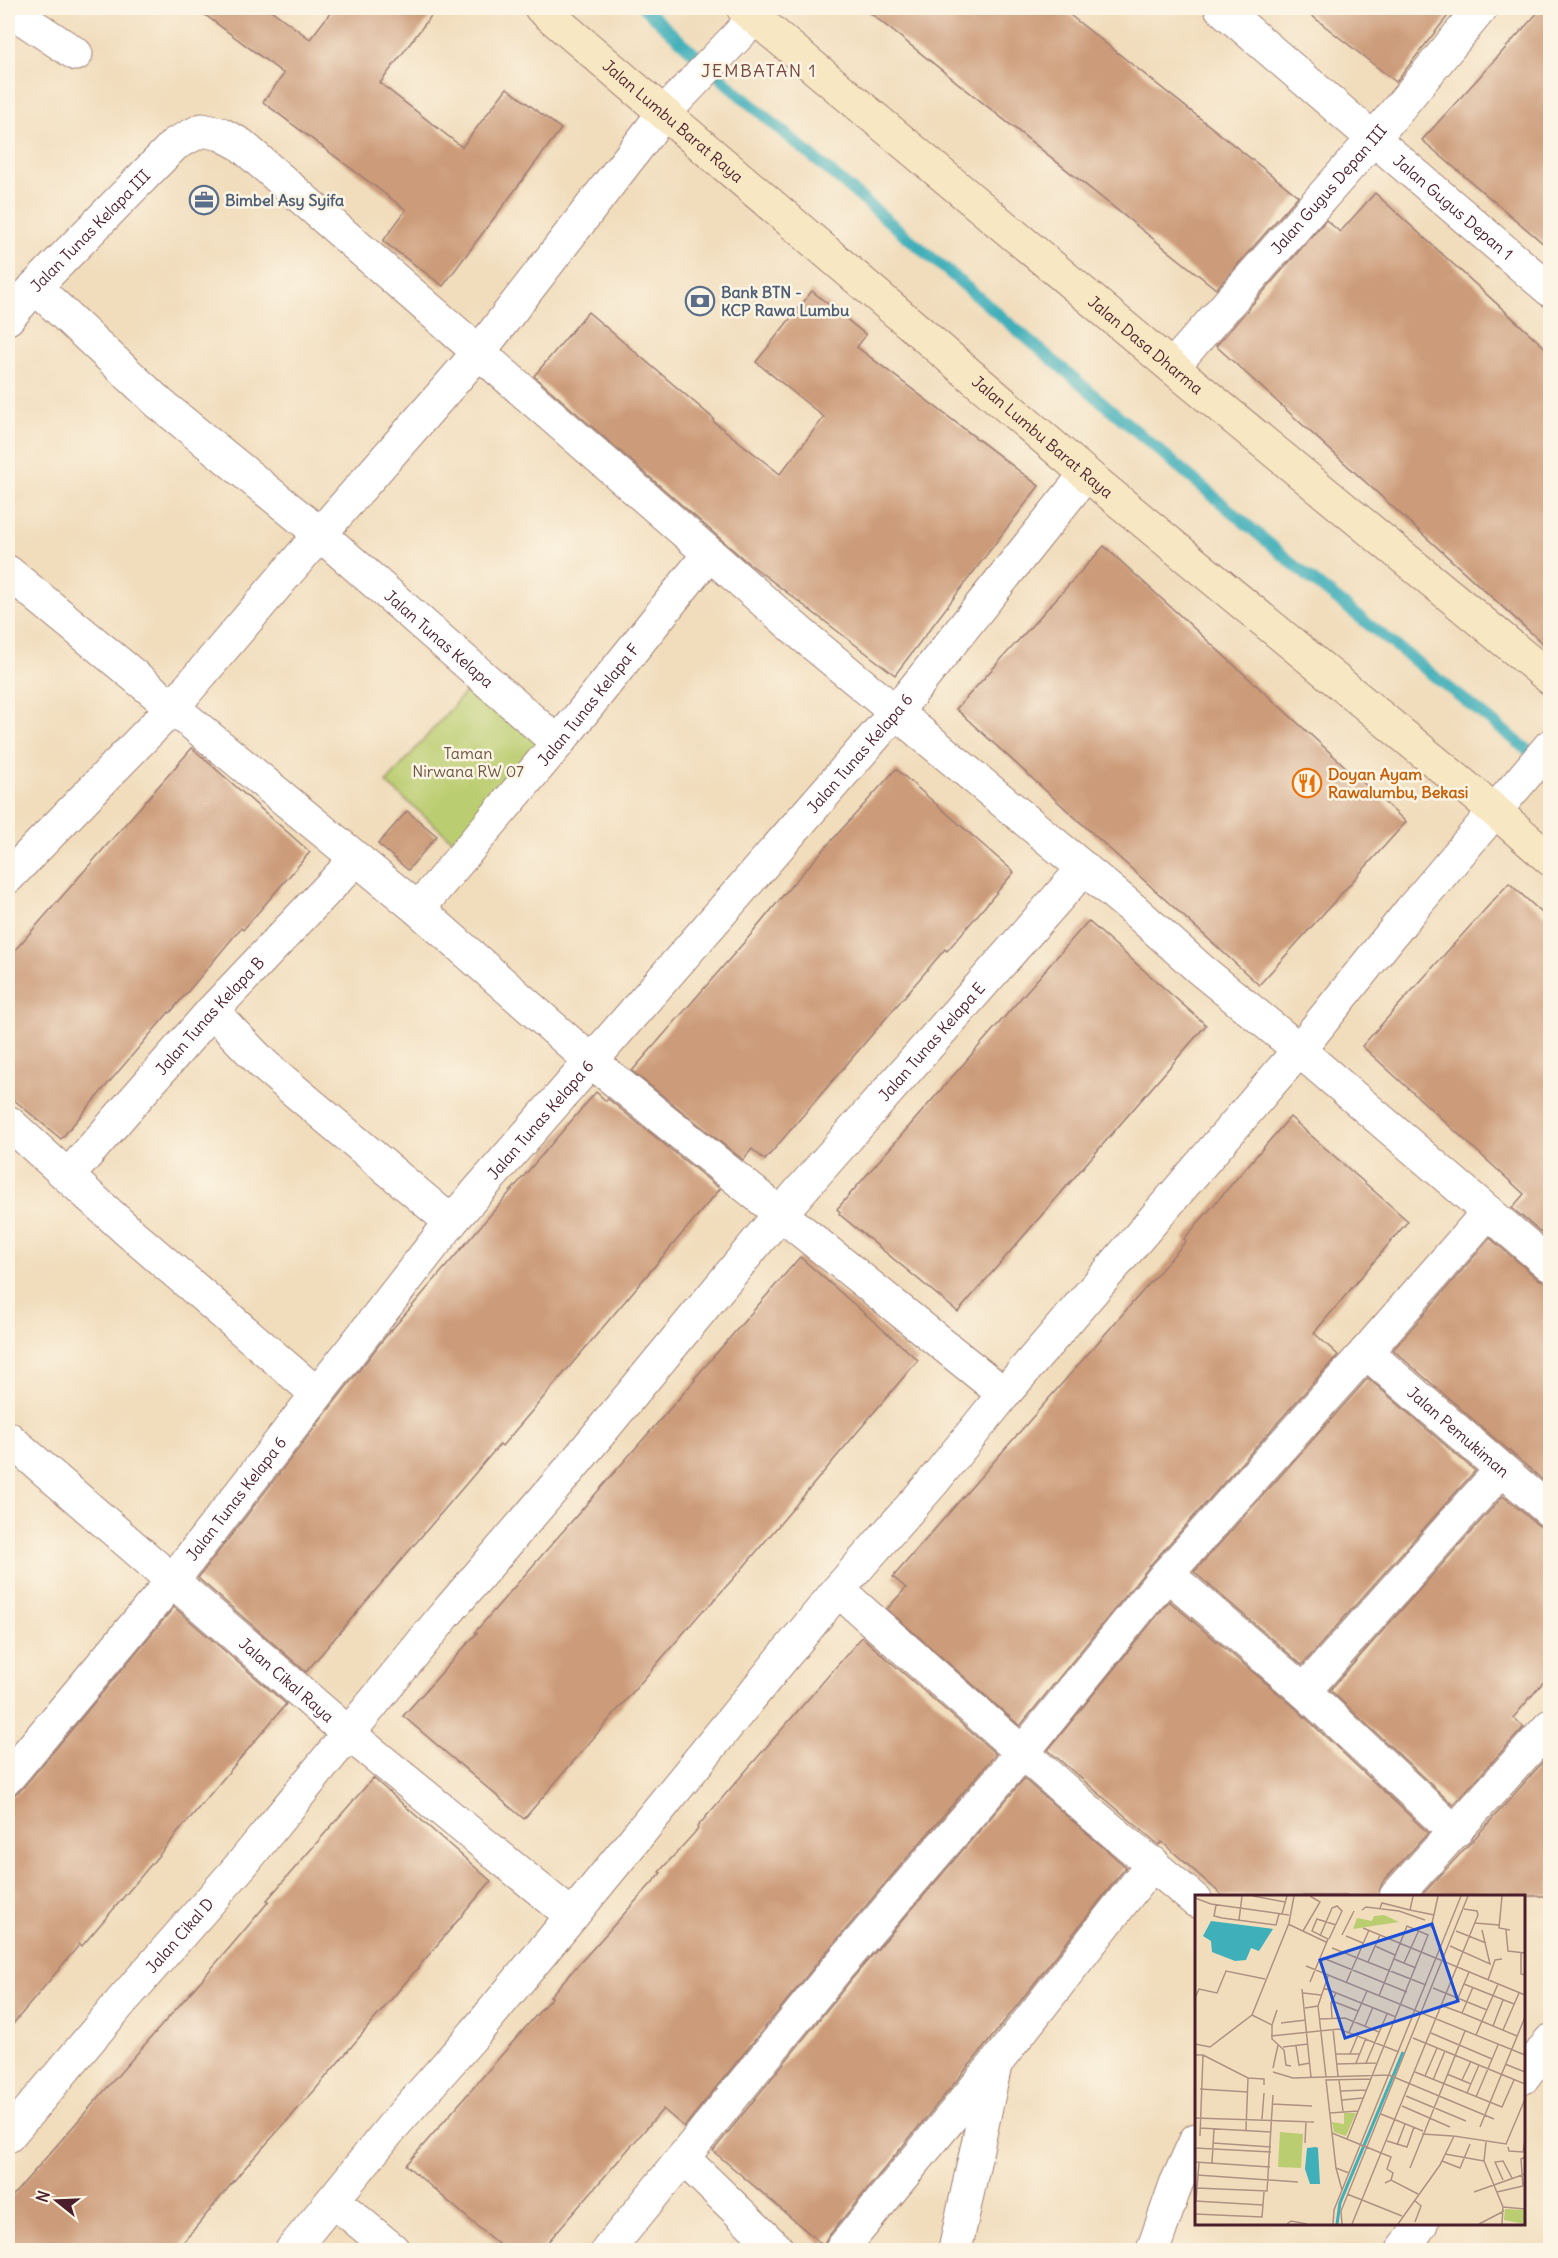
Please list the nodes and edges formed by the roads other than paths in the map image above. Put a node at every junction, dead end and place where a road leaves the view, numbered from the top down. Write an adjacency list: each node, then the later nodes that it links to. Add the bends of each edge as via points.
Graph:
1 (541, 8): 7 (street, Jalan Lumbu Barat Raya)
2 (1221, 8): 8 (street, Jalan Gugus Depan 1)
3 (1481, 8): 8 (street, Jalan Gugus Depan III)
4 (8, 9): 6 (street)
5 (751, 14): 7 (street); 13 (street, Jalan Dasa Dharma)
6 (76, 54)
7 (668, 108): 12 (street); 14 (street, Jalan Lumbu Barat Raya)
8 (1374, 138): 10 (street, Jalan Gugus Depan 1); 13 (street, Jalan Gugus Depan III)
9 (35, 287): 11 (street, Jalan Tunas Kelapa III); 12 (street, Jalan Tunas Kelapa III, via 175,144 202,130 240,144); 15 (street, Jalan Tunas Kelapa, via 159,403)
10 (1550, 289)
11 (8, 318)
12 (479, 352): 15 (street); 16 (street, Jalan Tunas Kelapa III)
13 (1172, 367): 18 (street, Jalan Dasa Dharma)
14 (1086, 474): 20 (street, Jalan Tunas Kelapa 6); 23 (street, Jalan Lumbu Barat Raya)
15 (320, 534): 19 (street); 21 (street, Jalan Tunas Kelapa)
16 (710, 554): 20 (street, Jalan Tunas Kelapa III); 21 (street, Jalan Tunas Kelapa F)
17 (8, 572): 19 (street)
18 (1551, 678)
19 (172, 708): 24 (street); 27 (street)
20 (896, 713): 26 (street, Jalan Tunas Kelapa III); 31 (street, Jalan Tunas Kelapa 6)
21 (558, 743): 28 (street, Jalan Tunas Kelapa F)
22 (1551, 746): 23 (street)
23 (1504, 801): 25 (street, Jalan Lumbu Barat Raya); 30 (street)
24 (356, 859): 28 (street); 29 (street, Jalan Tunas Kelapa B)
25 (1551, 859)
26 (1084, 868): 30 (street, Jalan Tunas Kelapa III); 35 (street, Jalan Tunas Kelapa E)
27 (8, 877)
28 (418, 909): 31 (street)
29 (212, 1011): 33 (street, Jalan Tunas Kelapa B); 36 (street, via 264,1065)
30 (1299, 1050): 34 (street, Jalan Tunas Kelapa III); 40 (street)
31 (592, 1062): 35 (street); 36 (street, Jalan Tunas Kelapa 6)
32 (8, 1122): 33 (street)
33 (68, 1176): 39 (street)
34 (1488, 1212): 37 (street, Jalan Tunas Kelapa III); 38 (street)
35 (780, 1214): 40 (street); 49 (street, Jalan Tunas Kelapa E)
36 (452, 1222): 39 (street, Jalan Tunas Kelapa 6)
37 (1551, 1265)
38 (1366, 1352): 42 (street, Jalan Pemukiman); 44 (street)
39 (317, 1394): 45 (street, Jalan Tunas Kelapa 6)
40 (1004, 1394): 46 (street)
41 (8, 1438): 45 (street, Jalan Cikal Raya)
42 (1501, 1470): 43 (street, Jalan Pemukiman); 47 (street)
43 (1551, 1511)
44 (1167, 1574): 47 (street); 50 (street)
45 (172, 1581): 49 (street, Jalan Cikal Raya); 51 (street, Jalan Tunas Kelapa 6)
46 (837, 1590): 50 (street); 56 (street)
47 (1304, 1691): 52 (street)
48 (1551, 1726): 52 (street)
49 (349, 1734): 56 (street, Jalan Cikal Raya); 60 (street, Jalan Cikal D)
50 (1023, 1752): 53 (street); 62 (street, via 837,1968)
51 (9, 1773)
52 (1457, 1830): 54 (street)
53 (1153, 1863): 55 (street); 58 (street)
54 (1397, 1895)
55 (1195, 1899)
56 (572, 1916): 63 (street)
57 (1551, 2041): 59 (street)
58 (996, 2063): 69 (street); 70 (street)
59 (1525, 2076)
60 (8, 2136)
61 (1195, 2144): 71 (street)
62 (683, 2158): 67 (street); 68 (street)
63 (334, 2200): 65 (street); 66 (street)
64 (1420, 2225): 72 (street)
65 (292, 2250)
66 (393, 2250)
67 (608, 2250)
68 (778, 2250)
69 (841, 2250)
70 (955, 2250)
71 (1153, 2250)
72 (1403, 2250)

